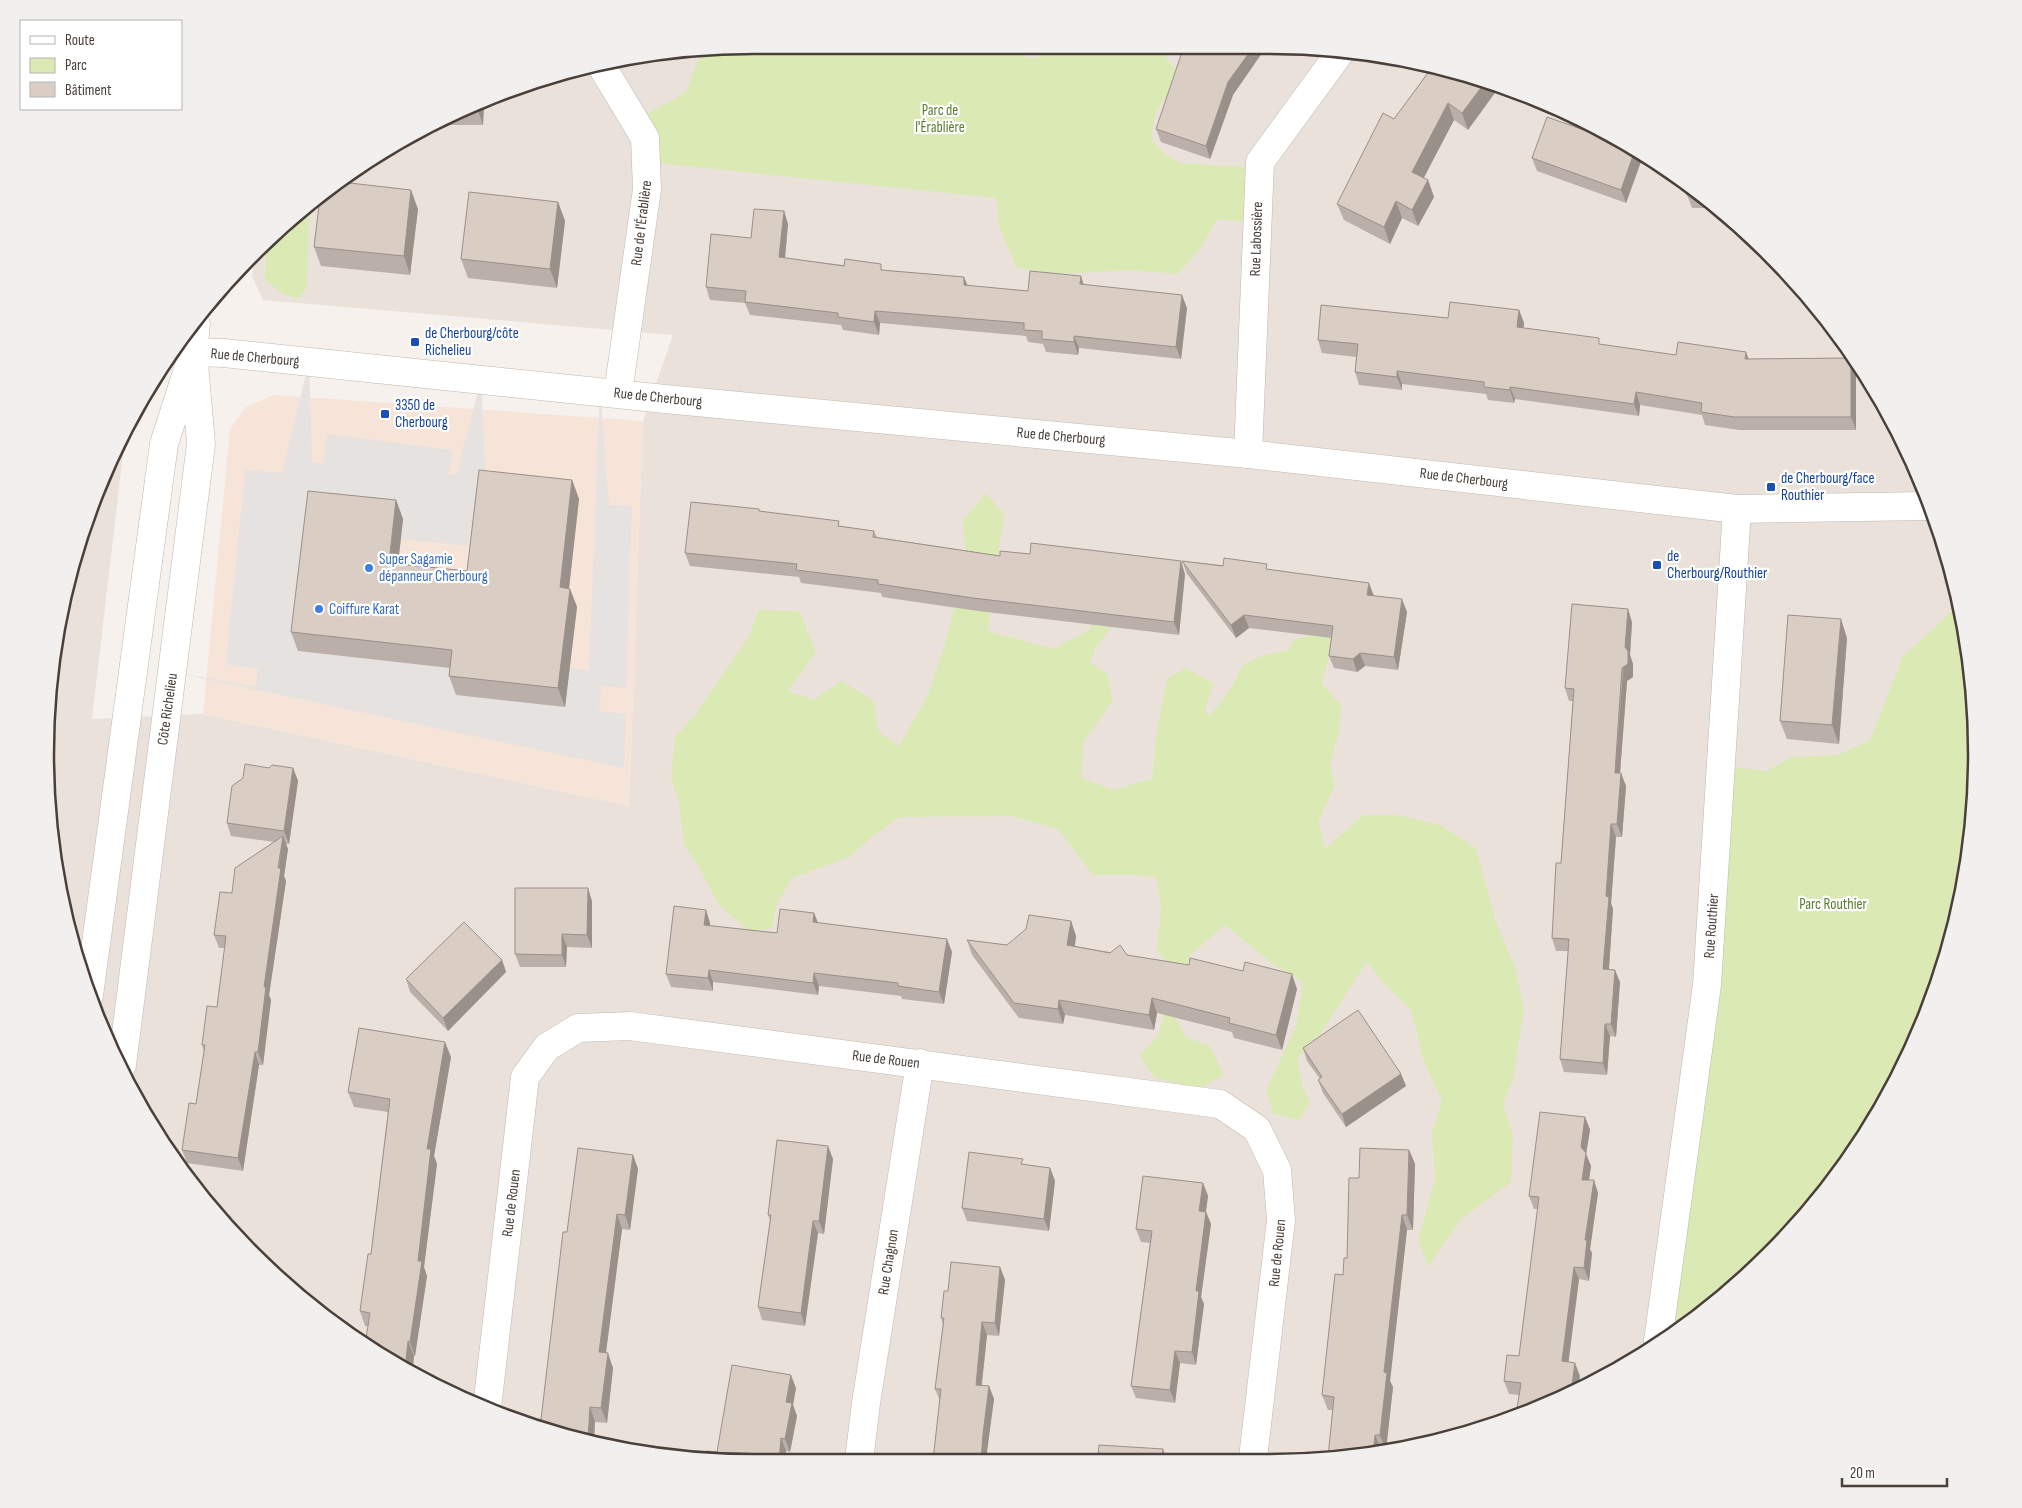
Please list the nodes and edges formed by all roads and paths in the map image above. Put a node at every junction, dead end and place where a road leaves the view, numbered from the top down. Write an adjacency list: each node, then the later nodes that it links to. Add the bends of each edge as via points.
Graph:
1 (1336, 57): 6 (street, Rue Labossière, via 1260,162)
2 (604, 70): 5 (street, Rue de l'Érablière, via 645,138 647,189)
3 (195, 332): 4 (street, Côte Richelieu)
4 (193, 352): 5 (street, Rue de Cherbourg); 9 (street, Côte Richelieu, via 164,444); 10 (street, Côte Richelieu, via 201,444)
5 (618, 393): 6 (street, Rue de Cherbourg)
6 (1248, 454): 8 (street, Rue de Cherbourg)
7 (1922, 506): 8 (street, Rue de Cherbourg)
8 (1737, 509): 12 (street, Rue Routhier, via 1707,985)
9 (91, 979)
10 (123, 1057)
11 (920, 1063): 13 (street, Rue de Rouen, via 630,1026 578,1028 547,1047 525,1077); 14 (street, Rue Chagnon); 15 (street, Rue de Rouen, via 1220,1104 1257,1129 1277,1170 1282,1220)
12 (1659, 1335)
13 (488, 1402)
14 (860, 1454)
15 (1253, 1454)

